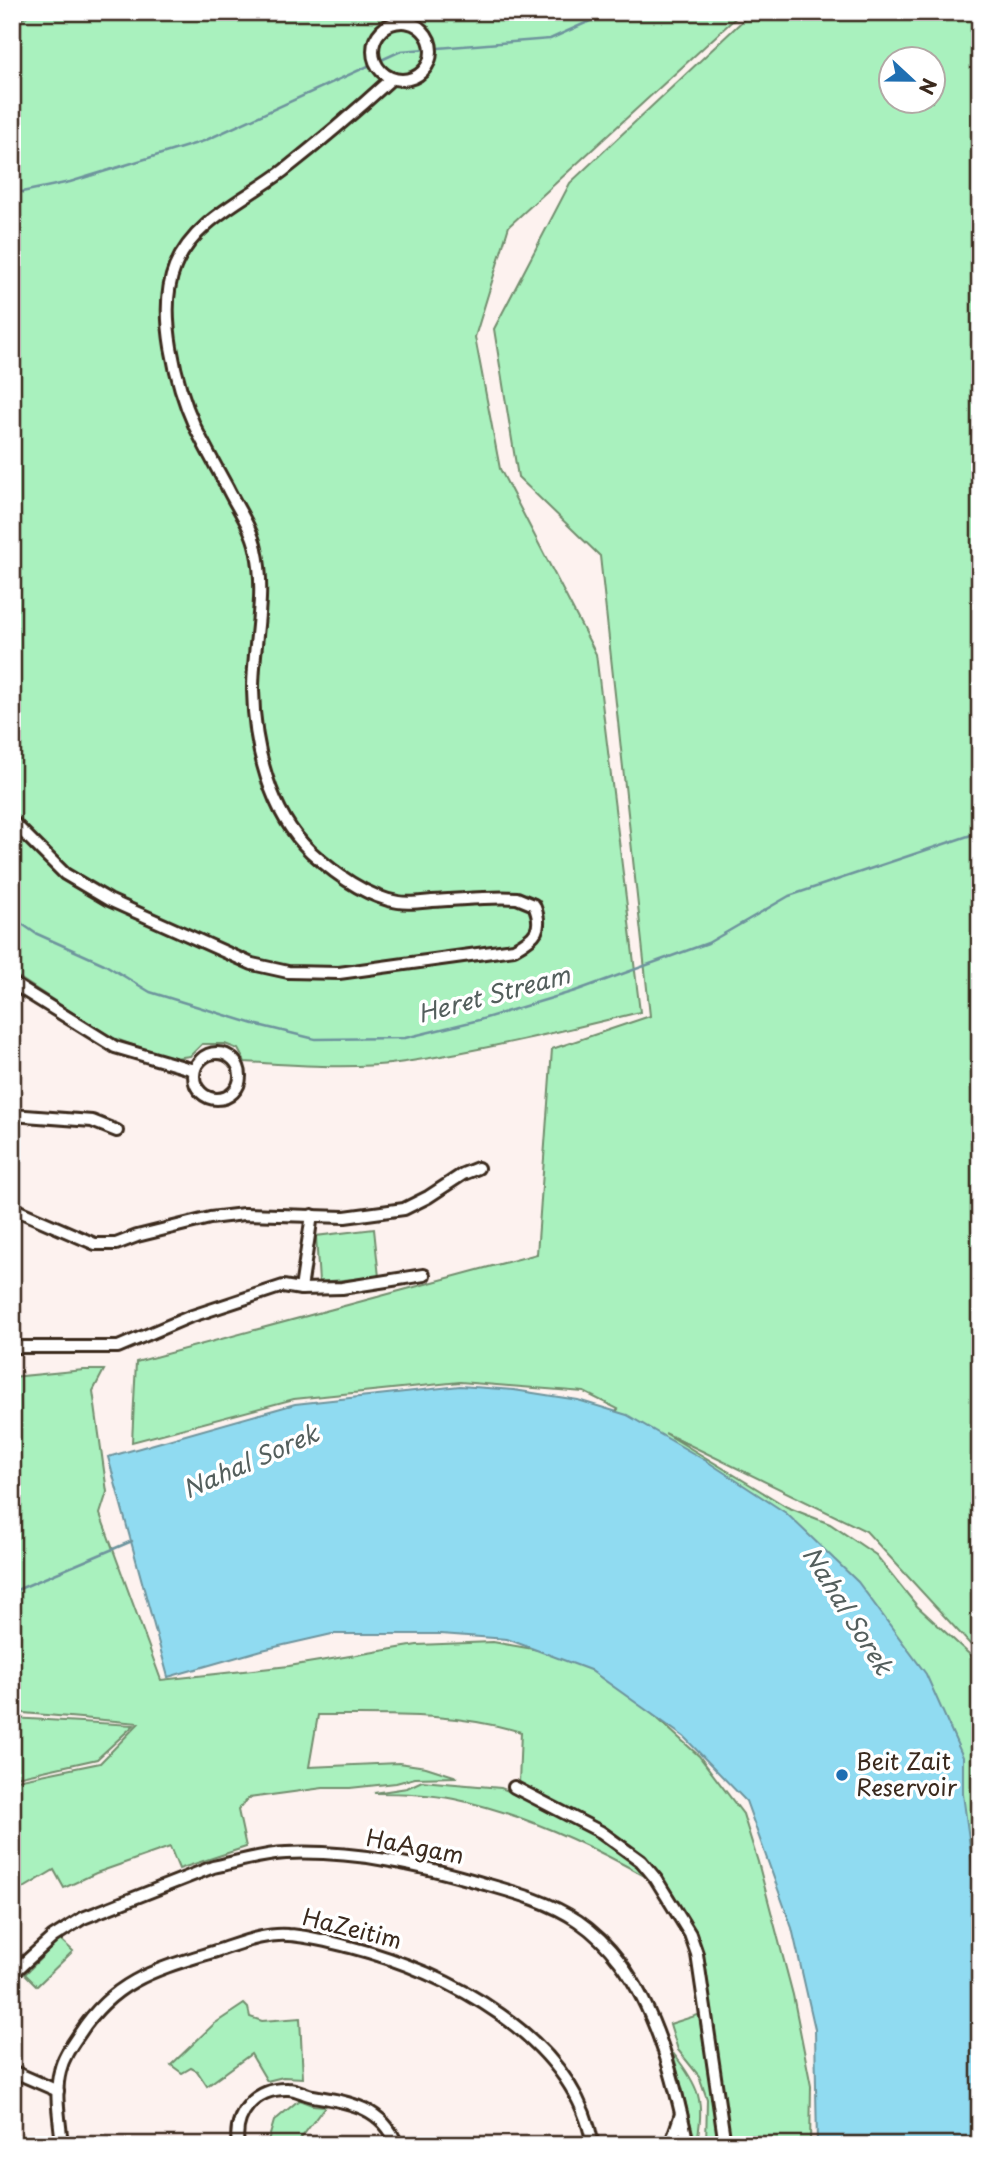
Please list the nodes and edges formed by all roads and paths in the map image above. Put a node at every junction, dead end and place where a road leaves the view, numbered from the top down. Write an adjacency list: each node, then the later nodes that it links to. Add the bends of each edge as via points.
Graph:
1 (391, 79): 1 (street, via 410,79 426,68 431,49 416,26 397,23 375,40 377,67); 2 (street, via 341,126 200,229 185,246 168,289 175,367 194,425 256,545 261,597 253,689 256,726 268,785 284,816 309,850 338,874 381,898 401,903 517,898 534,905 537,930 530,941 514,949 339,973 288,972 252,964 109,900 65,874)
2 (12, 821)
3 (12, 982): 4 (street, via 115,1047)
4 (194, 1070): 4 (street, via 195,1086 206,1097 222,1099 239,1083 239,1067 228,1055 211,1053)
5 (12, 1115): 6 (street, via 92,1121)
6 (117, 1131)
7 (478, 1168): 9 (street, via 404,1209 345,1217)
8 (12, 1208): 9 (street, via 95,1244 116,1244 210,1218)
9 (312, 1215): 11 (street)
10 (424, 1275): 11 (street, via 342,1288)
11 (301, 1289): 12 (street, via 283,1286 118,1347)
12 (12, 1347)
13 (514, 1787): 24 (street, via 601,1832 641,1861 690,1934)
14 (12, 1974): 17 (street, HaAgam, via 46,1942 83,1918 213,1867 290,1853 414,1865 525,1896 562,1912 593,1933 620,1962 642,1999)
15 (12, 2071): 16 (street)
16 (58, 2091): 18 (street, HaZeitim); 21 (street, HaZeitim, via 62,2065 75,2040 96,2010 126,1985 193,1956 265,1936 288,1935 400,1962 490,2008 560,2071)
17 (681, 2114): 22 (street); 23 (street, HaAgam)
18 (62, 2145)
19 (239, 2145): 20 (street, via 239,2120 247,2105 262,2095 288,2089 366,2109 384,2122)
20 (397, 2145)
21 (593, 2145)
22 (675, 2145)
23 (688, 2145)
24 (725, 2145)

